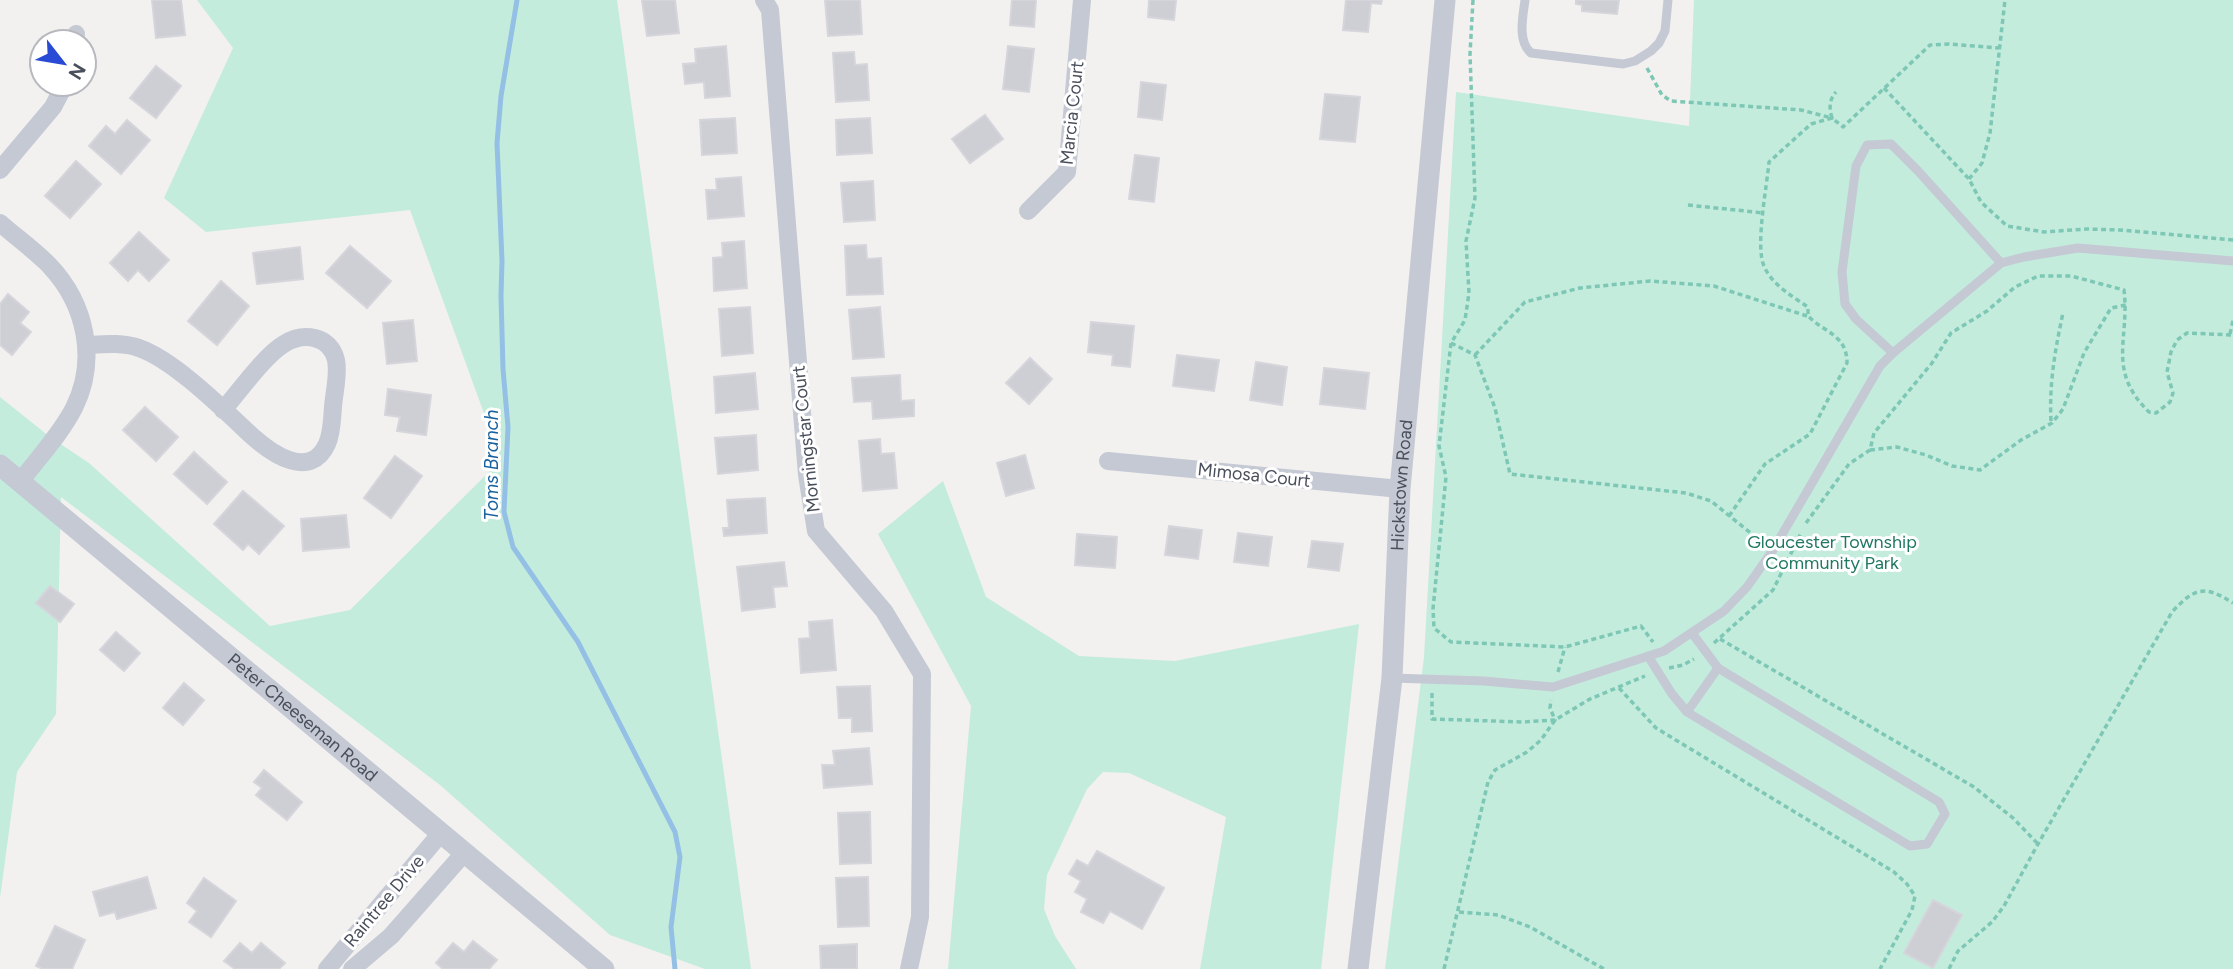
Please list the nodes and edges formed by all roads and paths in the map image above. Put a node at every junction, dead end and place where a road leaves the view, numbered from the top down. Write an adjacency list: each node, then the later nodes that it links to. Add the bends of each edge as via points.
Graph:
1 (764, 0): 65 (street, Morningstar Court, via 770,10 807,475 816,531 884,611 922,674 920,917)
2 (1082, 0): 17 (street, Marcia Court, via 1067,172)
3 (1445, 0): 38 (street, Hickstown Road)
4 (1473, 0): 28 (path, via 1470,54 1475,198 1466,241 1465,320)
5 (1525, 0): 9 (lane, via 1524,46 1531,52 1623,64)
6 (1668, 0): 9 (lane, via 1665,31)
7 (2005, 0): 8 (path)
8 (1999, 48): 10 (path, via 1930,46); 15 (path, via 1990,133 1982,163)
9 (1642, 57): 13 (path, via 1662,95 1671,101 1801,110)
10 (1884, 88): 13 (path, via 1843,127); 15 (path)
11 (1836, 92): 13 (path, via 1829,108)
12 (58, 98): 14 (street)
13 (1832, 118): 18 (path, via 1811,124 1769,162)
14 (0, 170)
15 (1969, 179): 20 (path, via 1981,202 2007,226 2043,232 2087,229)
16 (1688, 205): 18 (path)
17 (1028, 211)
18 (1764, 213): 25 (path, via 1760,253 1765,268 1783,290 1808,307)
19 (0, 223): 29 (street, via 64,285 77,308)
20 (2233, 240)
21 (2233, 261): 22 (lane, via 2078,248)
22 (2001, 263): 30 (lane); 30 (lane, via 1891,144 1867,145 1856,166 1842,272 1845,304)
23 (2126, 305): 27 (path, via 2122,353 2128,387 2149,412 2157,413 2170,402 2167,372 2177,341 2187,333); 33 (path, via 2111,308); 34 (path, via 2124,290 2071,276 2038,276 2015,287 1951,333 1874,433)
24 (2063, 313): 33 (path, via 2050,394)
25 (1808, 316): 31 (path, via 1714,286 1650,281 1580,288 1525,302); 39 (path, via 1841,340 1847,353 1844,371 1810,434 1765,464)
26 (2233, 320): 27 (path)
27 (2232, 335)
28 (1451, 343): 31 (path); 45 (path, via 1439,446 1446,477 1434,628 1451,642)
29 (87, 345): 32 (street, via 117,344 149,352); 37 (street, via 85,373 73,409)
30 (1893, 353): 40 (lane, via 1880,366)
31 (1475, 355): 39 (path, via 1495,408 1510,474 1686,493 1711,501)
32 (223, 410): 32 (street, via 271,452 289,461 308,461 321,453 329,441 337,369 328,345 314,338 282,345)
33 (2052, 423): 34 (path, via 1980,470 1952,466 1897,447)
34 (1870, 450): 41 (path, via 1849,464 1803,528)
35 (1108, 461): 38 (street, Mimosa Court)
36 (0, 465): 37 (street, Peter Cheeseman Road)
37 (20, 482): 58 (street, Peter Cheeseman Road)
38 (1400, 489): 52 (street, Hickstown Road)
39 (1730, 516): 40 (path)
40 (1773, 550): 41 (path); 43 (lane, via 1724,611)
41 (1788, 560): 44 (path, via 1773,590)
42 (2233, 603): 59 (path, via 2208,590 2190,594 2172,612)
43 (1692, 633): 46 (lane); 47 (lane)
44 (1720, 638): 47 (path); 59 (path, via 1974,787)
45 (1565, 647): 46 (path, via 1641,626); 54 (path)
46 (1664, 651): 48 (lane); 49 (path)
47 (1704, 651): 49 (path); 50 (lane)
48 (1648, 656): 51 (lane); 54 (lane)
49 (1678, 664): 51 (path)
50 (1718, 668): 56 (lane); 56 (lane, via 1939,802 1945,814 1927,845 1910,846)
51 (1657, 672): 55 (path); 56 (lane)
52 (1392, 678): 53 (lane); 66 (street, Hickstown Road)
53 (1433, 679): 54 (lane); 57 (path, via 1432,719)
54 (1553, 687): 57 (path, via 1550,708)
55 (1619, 688): 57 (path); 69 (path, via 1656,728 1907,884 1915,896 1912,910)
56 (1687, 712)
57 (1555, 720): 61 (path, via 1541,740 1491,776)
58 (441, 833): 60 (street, Peter Cheeseman Road); 62 (street, Raintree Drive)
59 (2038, 844): 70 (path, via 2004,906 1958,951)
60 (465, 852): 63 (street, Raintree Drive, via 391,936); 64 (street, Peter Cheeseman Road)
61 (1459, 912): 67 (path); 68 (path, via 1498,915 1530,927)
62 (327, 969)
63 (352, 969)
64 (604, 969)
65 (909, 969)
66 (1358, 969)
67 (1444, 969)
68 (1604, 969)
69 (1880, 969)
70 (1949, 969)

